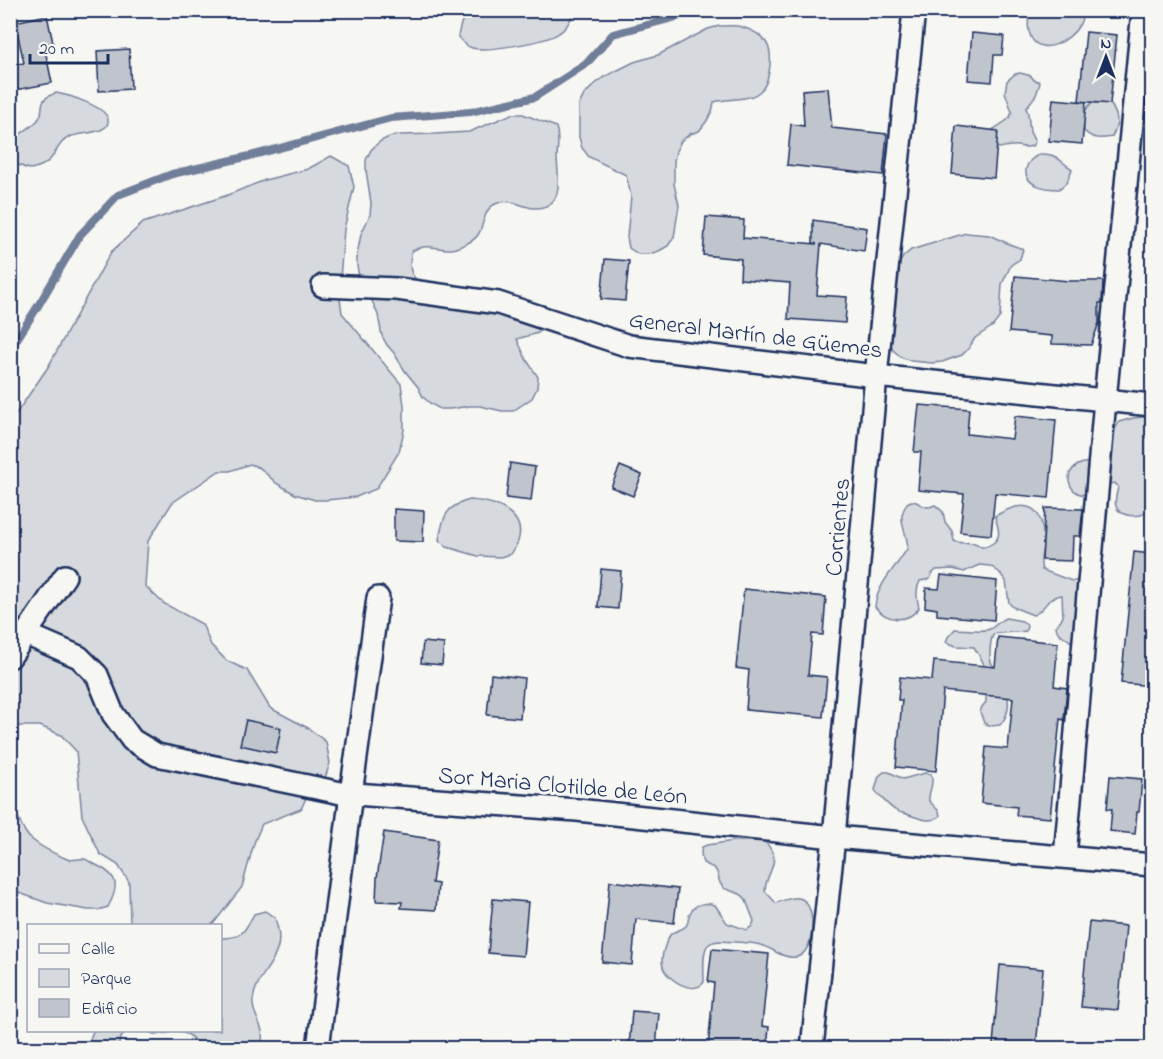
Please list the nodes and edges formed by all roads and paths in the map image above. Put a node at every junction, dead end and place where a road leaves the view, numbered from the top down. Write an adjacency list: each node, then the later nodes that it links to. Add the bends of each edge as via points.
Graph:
1 (914, 10): 4 (street, Corrientes)
2 (1143, 10): 5 (street)
3 (323, 286): 4 (street, General Martín de Güemes, via 397,289 498,303 629,346)
4 (876, 376): 5 (street, General Martín de Güemes); 12 (street, Corrientes)
5 (1105, 400): 6 (street, General Martín de Güemes); 13 (street)
6 (1152, 405)
7 (65, 576): 9 (street)
8 (378, 598): 11 (street)
9 (26, 634): 10 (street); 11 (street, Sor Maria Clotilde de León, via 79,657 96,675 113,714 132,740 157,755)
10 (10, 657)
11 (351, 794): 12 (street, Sor Maria Clotilde de León, via 577,810); 15 (street)
12 (834, 837): 13 (street, Sor Maria Clotilde de León); 16 (street, Corrientes)
13 (1065, 857): 14 (street, Sor Maria Clotilde de León)
14 (1152, 865)
15 (318, 1048)
16 (812, 1048)

